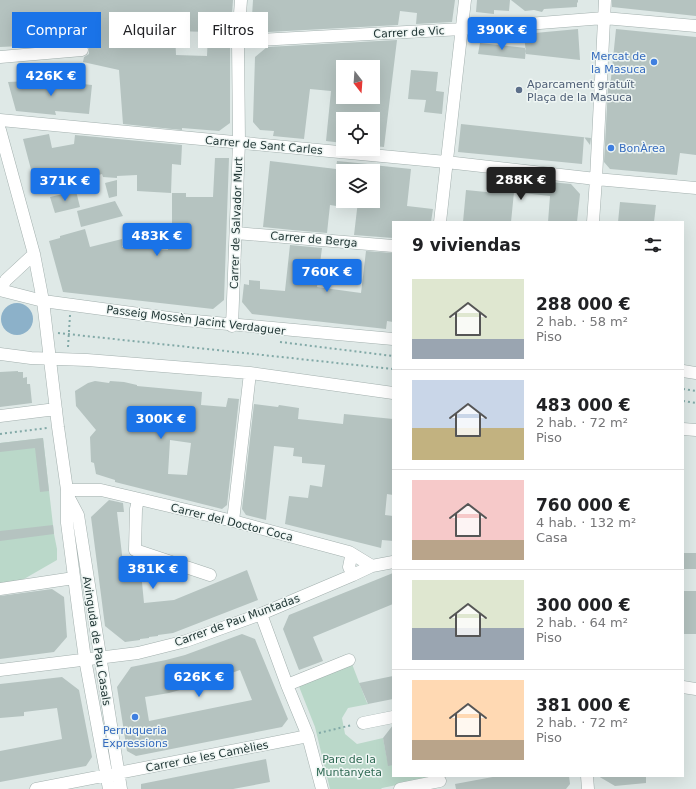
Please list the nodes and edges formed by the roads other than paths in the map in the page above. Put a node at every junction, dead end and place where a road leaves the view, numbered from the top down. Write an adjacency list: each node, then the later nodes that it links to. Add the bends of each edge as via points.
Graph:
1 (241, 0): 4 (street, Carrer de Salvador Murt)
2 (465, 0): 7 (street)
3 (605, 0): 5 (street)
4 (240, 12)
5 (604, 18): 6 (street, Carrer de Vic); 7 (street, Carrer de Vic); 16 (street)
6 (696, 26)
7 (462, 29): 8 (street, Carrer de Vic); 15 (street)
8 (268, 40)
9 (238, 48): 14 (street, Carrer de Salvador Murt)
10 (82, 50): 11 (street)
11 (0, 57)
12 (0, 120): 14 (street, Carrer de Sant Carles)
13 (0, 130): 22 (street, Avinguda de Pau Casals)
14 (239, 142): 15 (street, Carrer de Sant Carles); 20 (street, Carrer de Salvador Murt)
15 (446, 162): 16 (street, Carrer de Sant Carles); 18 (street)
16 (596, 179): 17 (street, Carrer de Sant Carles); 19 (street)
17 (696, 188)
18 (440, 221)
19 (593, 221)
20 (236, 232): 21 (street, Carrer de Berga); 25 (street, Carrer de Salvador Murt)
21 (392, 246)
22 (34, 254): 23 (street, via 6,280); 24 (street, Avinguda de Pau Casals)
23 (0, 290): 24 (street, Passeig Mossèn Jacint Verdaguer)
24 (43, 300): 25 (street, Passeig Mossèn Jacint Verdaguer); 28 (street, Avinguda de Pau Casals)
25 (232, 326): 26 (street, Passeig Mossèn Jacint Verdaguer)
26 (392, 339)
27 (0, 354): 28 (street)
28 (51, 358): 30 (street); 33 (street, Avinguda de Pau Casals)
29 (684, 372): 31 (street)
30 (250, 373): 32 (street); 39 (street)
31 (696, 373)
32 (392, 394)
33 (56, 410): 34 (street); 37 (street, Avinguda de Pau Casals)
34 (0, 416)
35 (684, 428): 36 (street)
36 (696, 430)
37 (68, 492): 38 (street, Carrer del Doctor Coca, via 101,490); 45 (street, Avinguda de Pau Casals, via 67,523); 48 (street, Avinguda de Pau Casals, via 78,514)
38 (138, 500): 39 (street, Carrer del Doctor Coca); 43 (street, via 135,550)
39 (232, 521): 40 (street, Carrer del Doctor Coca)
40 (349, 552): 42 (street, Carrer del Doctor Coca); 44 (street, via 349,567)
41 (392, 562): 42 (street)
42 (372, 566): 44 (street, Carrer de Pau Muntadas)
43 (210, 575)
44 (353, 575): 47 (street, Carrer de Pau Muntadas)
45 (74, 578): 46 (street); 49 (street, Avinguda de Pau Casals)
46 (0, 589)
47 (261, 614): 48 (street, Carrer de Pau Muntadas, via 186,641 138,653); 52 (street)
48 (100, 658): 49 (street, Carrer de Pau Muntadas); 58 (street, Avinguda de Pau Casals)
49 (85, 659): 51 (street, Carrer de Pau Muntadas); 58 (street, Avinguda de Pau Casals)
50 (349, 660): 52 (street)
51 (0, 670)
52 (287, 685): 57 (street)
53 (684, 687): 54 (street)
54 (696, 689)
55 (392, 717): 56 (street)
56 (363, 723)
57 (308, 736): 58 (street, Carrer de les Camèlies); 64 (street)
58 (113, 775): 61 (street, Carrer de les Camèlies); 62 (street, Avinguda de Pau Casals); 63 (street, Avinguda de Pau Casals)
59 (587, 777): 66 (street)
60 (440, 780): 65 (street)
61 (36, 789)
62 (109, 789)
63 (121, 789)
64 (322, 789)
65 (400, 789)
66 (588, 789)

